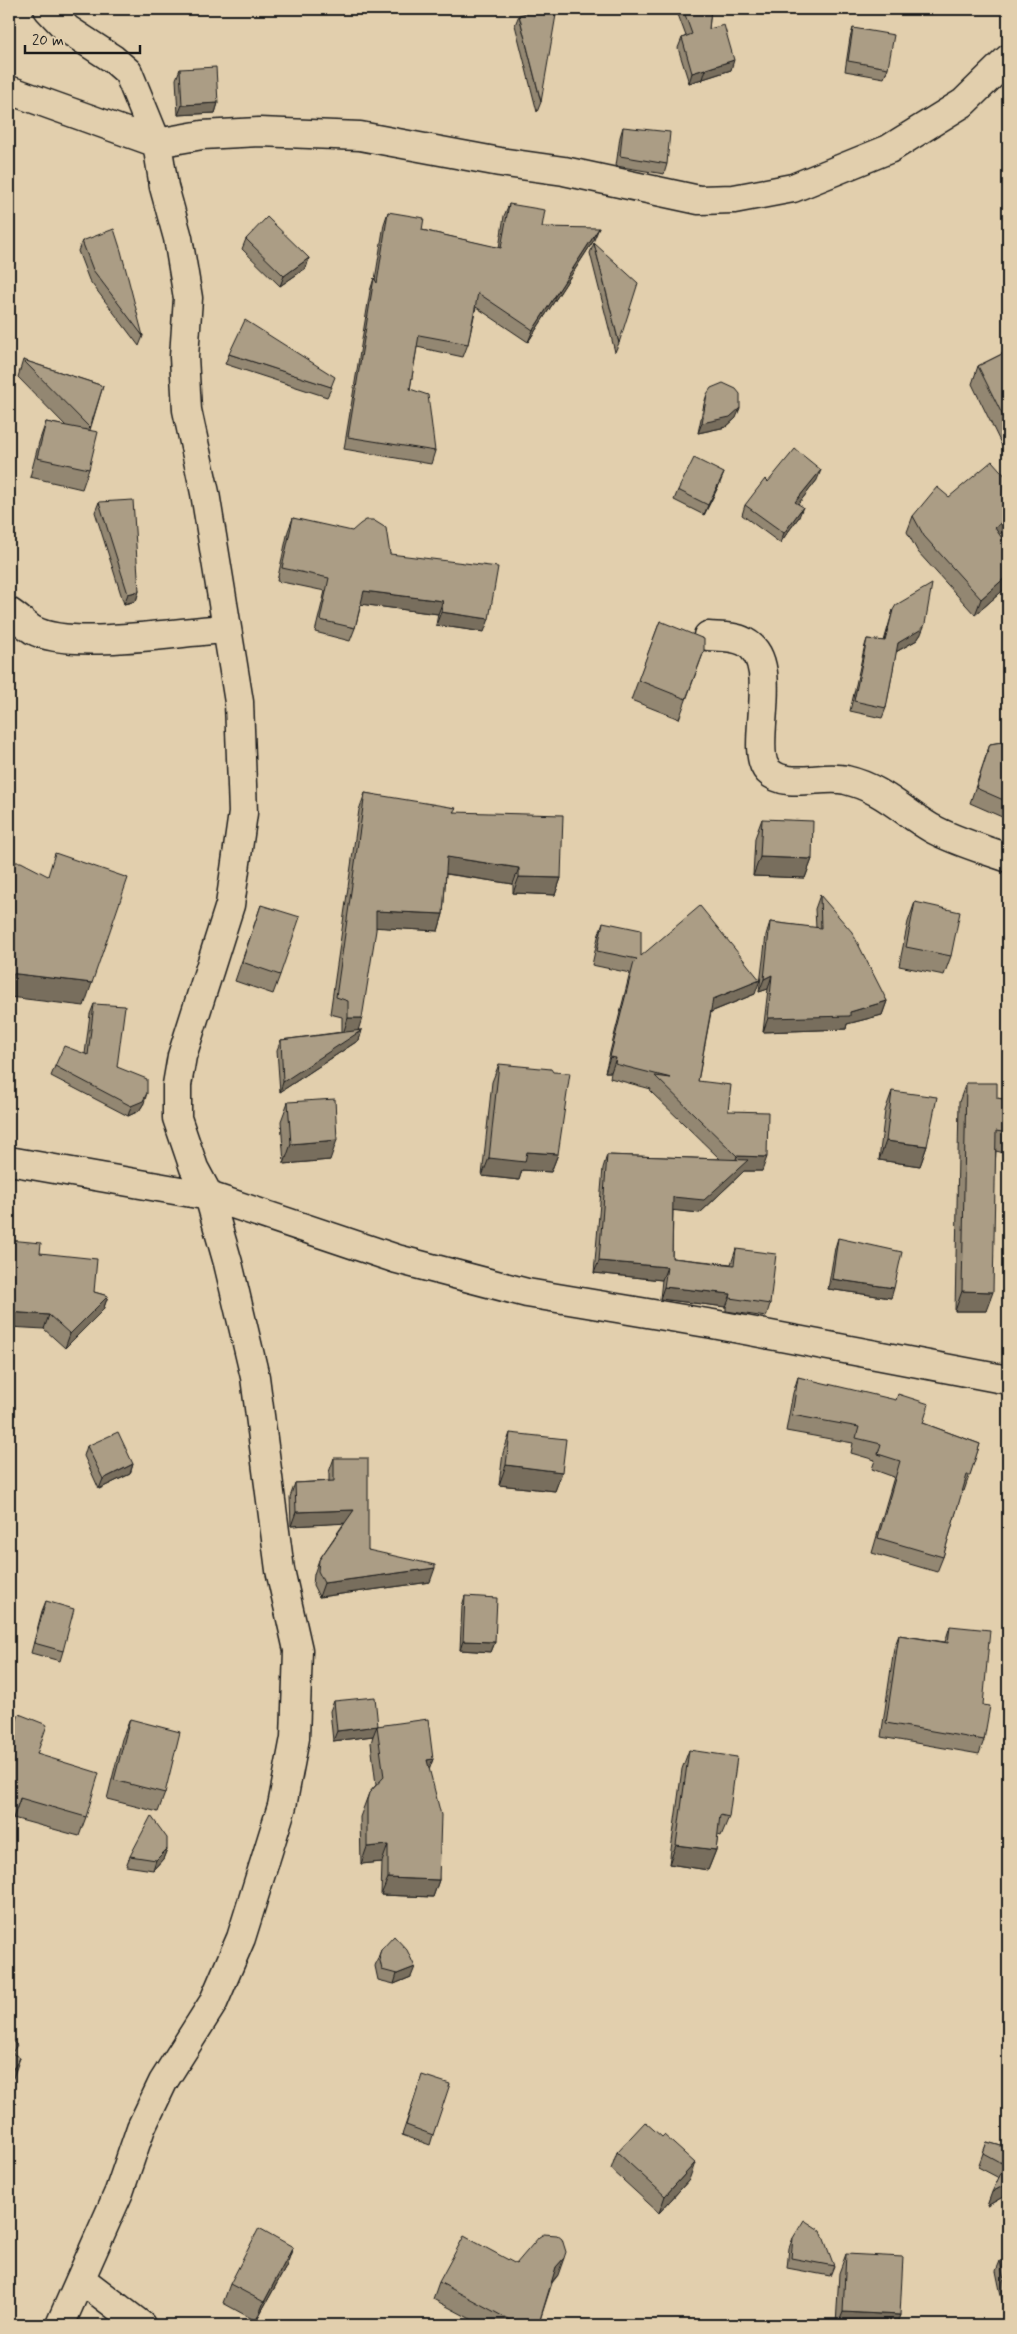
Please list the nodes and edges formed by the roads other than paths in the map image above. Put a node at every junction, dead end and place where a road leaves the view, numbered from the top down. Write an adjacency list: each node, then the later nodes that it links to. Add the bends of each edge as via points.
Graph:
1 (48, 9): 4 (street, via 67,29 128,72)
2 (1008, 59): 4 (street, via 963,103 889,149 793,188 734,199 699,200 564,171 360,136 259,132 202,135)
3 (9, 90): 4 (street)
4 (157, 143): 6 (street, via 188,298 184,357 188,410)
5 (9, 612): 6 (street, via 34,630 66,638)
6 (227, 629): 10 (street, via 238,702 243,814 230,905 182,1056 177,1085 177,1118 186,1148)
7 (708, 636): 8 (street, via 746,642 755,651 765,685 761,752 767,770 778,777 796,780 843,779 866,786 932,829)
8 (1008, 858)
9 (9, 1161): 10 (street)
10 (209, 1196): 11 (street, via 397,1259 527,1293 713,1324); 12 (street, via 255,1377 280,1570 298,1650 295,1738 282,1806 241,1938 213,2003 163,2082 141,2128 119,2192)
11 (1008, 1380)
12 (81, 2279): 13 (street); 14 (street)
13 (60, 2325)
14 (141, 2325)

